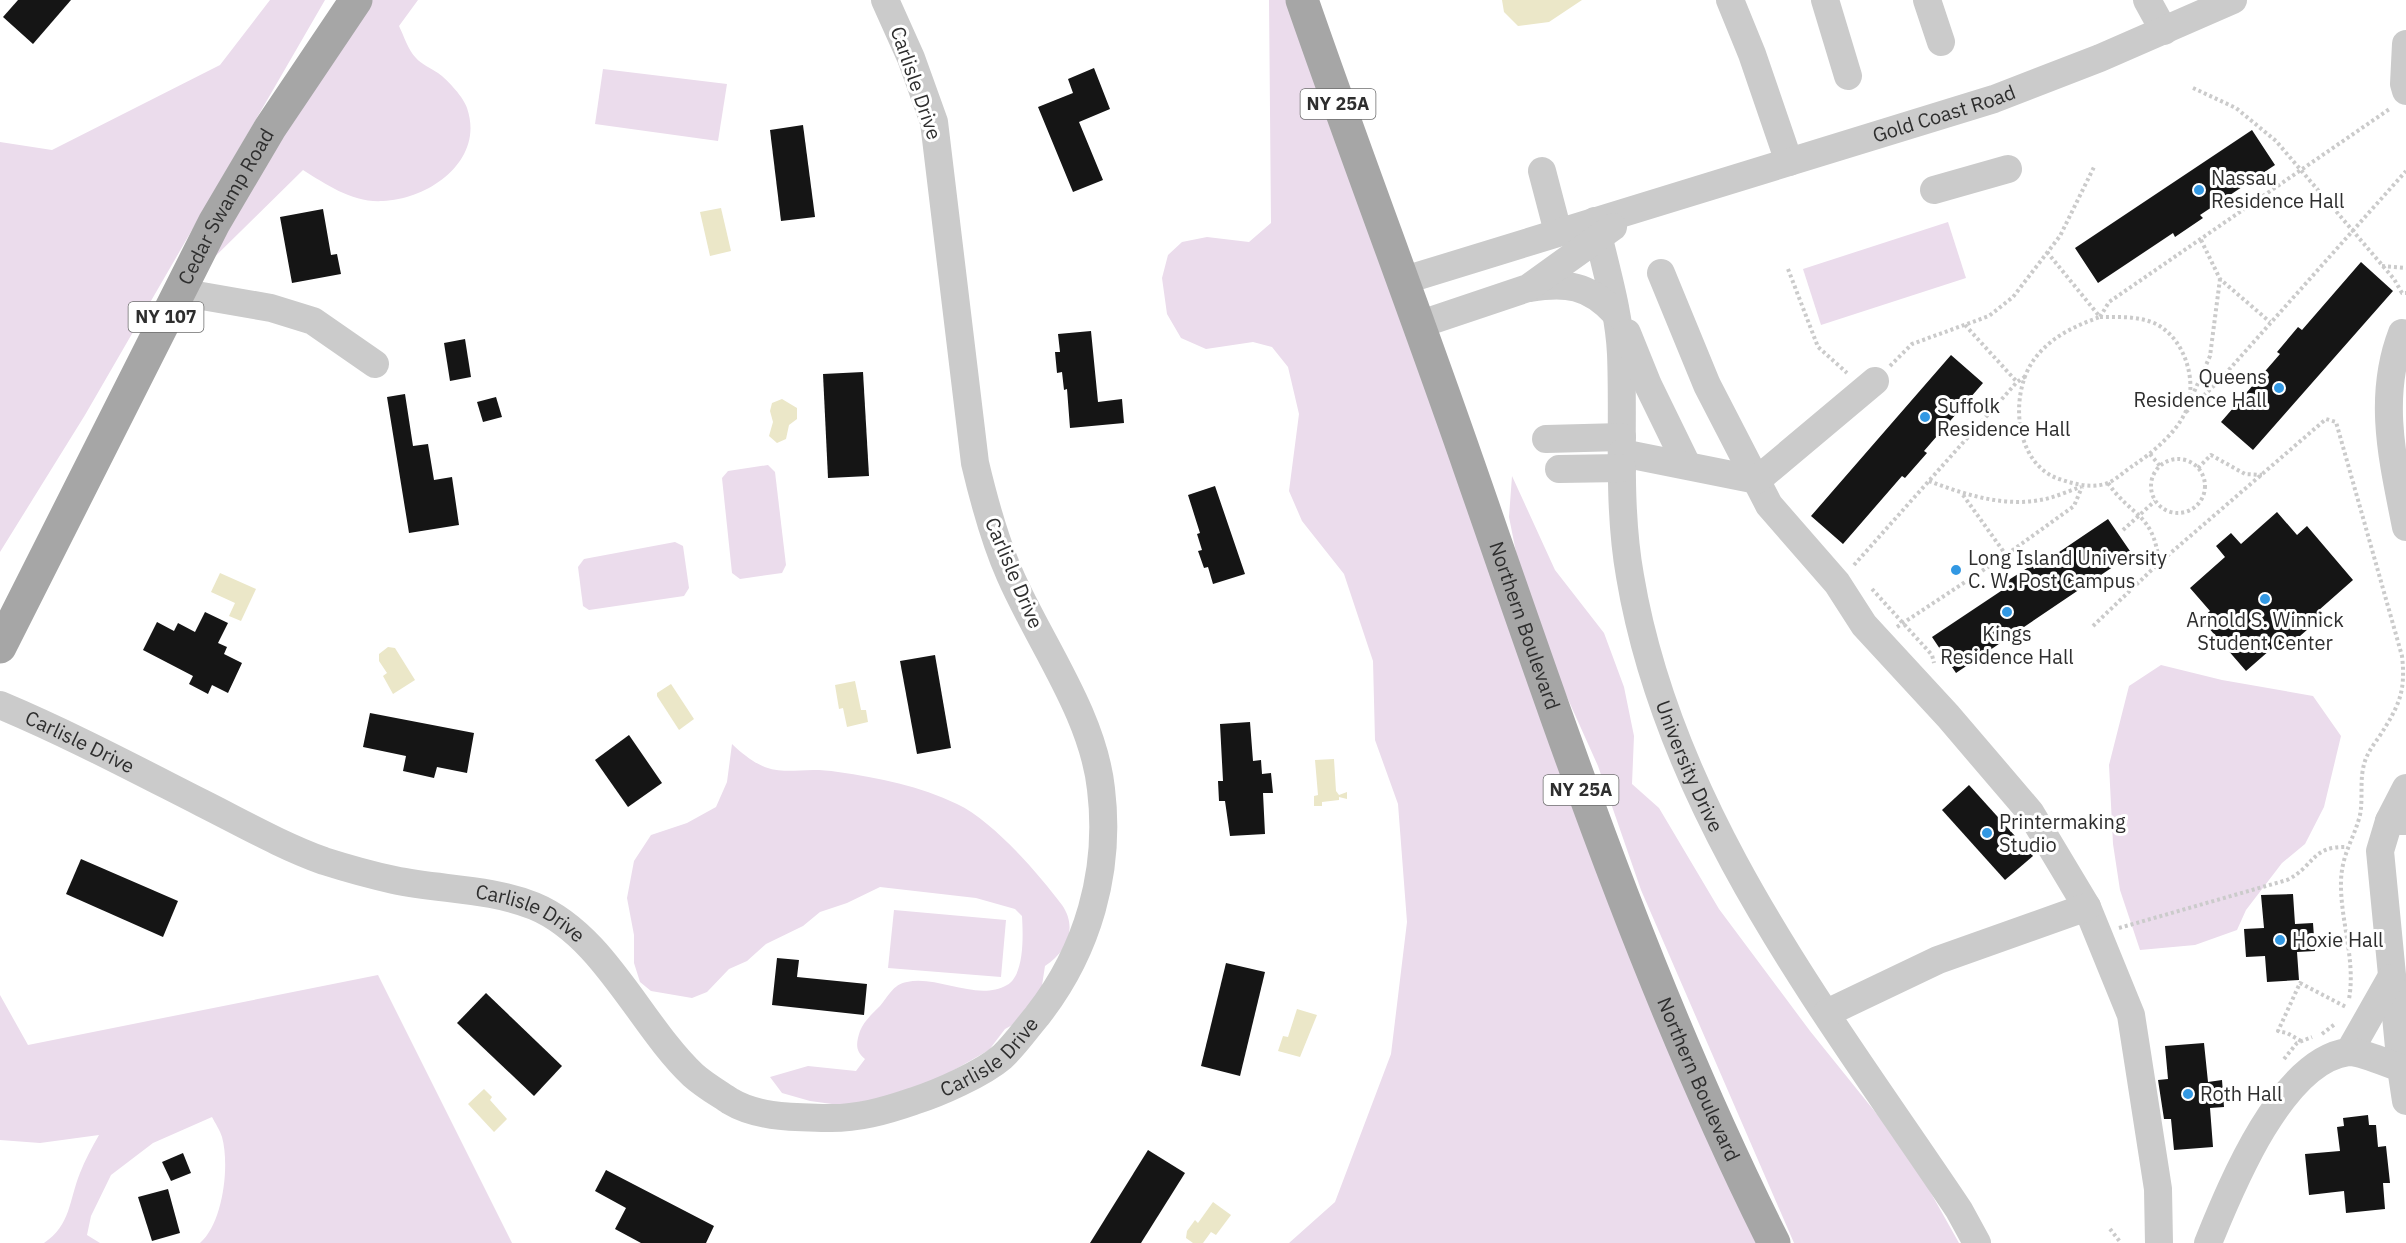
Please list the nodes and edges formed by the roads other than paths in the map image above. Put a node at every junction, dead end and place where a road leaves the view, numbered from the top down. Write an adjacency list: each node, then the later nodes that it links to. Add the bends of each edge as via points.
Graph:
1 (356, 0): 23 (main road, Cedar Swamp Road / NY 107, via 270,128)
2 (885, 0): 36 (street, Carlisle Drive, via 933,122 975,463 988,516 1010,574 1085,727 1101,786 1103,856 1094,908 1079,948 1054,994 1001,1058 938,1093 882,1112 842,1119 763,1113 735,1104 696,1078 594,951 539,908 496,893 394,880 324,861)
3 (1302, 0): 21 (main road, Northern Boulevard / NY 25A)
4 (1730, 0): 14 (street)
5 (1825, 0): 12 (street)
6 (1927, 0): 10 (street)
7 (2147, 0): 9 (street)
8 (2233, 0): 9 (street, Gold Coast Road)
9 (2164, 31): 14 (street, Gold Coast Road, via 1994,99)
10 (1941, 42)
11 (2406, 44): 13 (street)
12 (1848, 76)
13 (2401, 98)
14 (1789, 162): 18 (street, Gold Coast Road, via 1647,204)
15 (2008, 170): 17 (street)
16 (1542, 171): 19 (street)
17 (1934, 190)
18 (1597, 229): 19 (street, Gold Coast Road); 22 (street, Gold Coast Road); 24 (street, University Drive)
19 (1558, 232): 21 (street, Gold Coast Road)
20 (1661, 273): 33 (street, via 1707,386)
21 (1405, 280): 25 (main road, Northern Boulevard / NY 25A)
22 (1528, 288): 24 (street, via 1576,285); 25 (street, Gold Coast Road)
23 (179, 292): 27 (street, via 271,308 313,321); 35 (main road, Cedar Swamp Road / NY 107)
24 (1613, 303): 30 (street, University Drive, via 1621,351); 31 (street)
25 (1421, 324): 46 (main road, Northern Boulevard / NY 25A, via 1590,816 1633,929 1690,1066)
26 (2402, 333): 34 (street, via 2392,359 2387,391 2393,460)
27 (375, 364)
28 (1870, 385): 33 (street)
29 (1546, 439): 30 (street)
30 (1622, 453): 31 (street); 32 (street); 42 (street, University Drive, via 1629,574 1646,653 1681,751 1741,874)
31 (1687, 465): 33 (street)
32 (1559, 469)
33 (1757, 480): 40 (street, via 1769,505 1837,583 1864,625 2030,812)
34 (2406, 527)
35 (0, 647)
36 (0, 705)
37 (2406, 788): 38 (street)
38 (2398, 821): 39 (street, via 2380,851)
39 (2395, 895): 41 (street)
40 (2087, 907): 42 (street, via 1938,960); 48 (street, via 2131,1015 2158,1189)
41 (2391, 978): 43 (street); 44 (street)
42 (1827, 1013): 47 (street, University Drive)
43 (2349, 1052): 44 (street); 49 (street, via 2321,1063 2307,1075 2261,1129)
44 (2404, 1069): 45 (street)
45 (2406, 1101)
46 (1774, 1243)
47 (1977, 1243)
48 (2158, 1243)
49 (2208, 1243)

